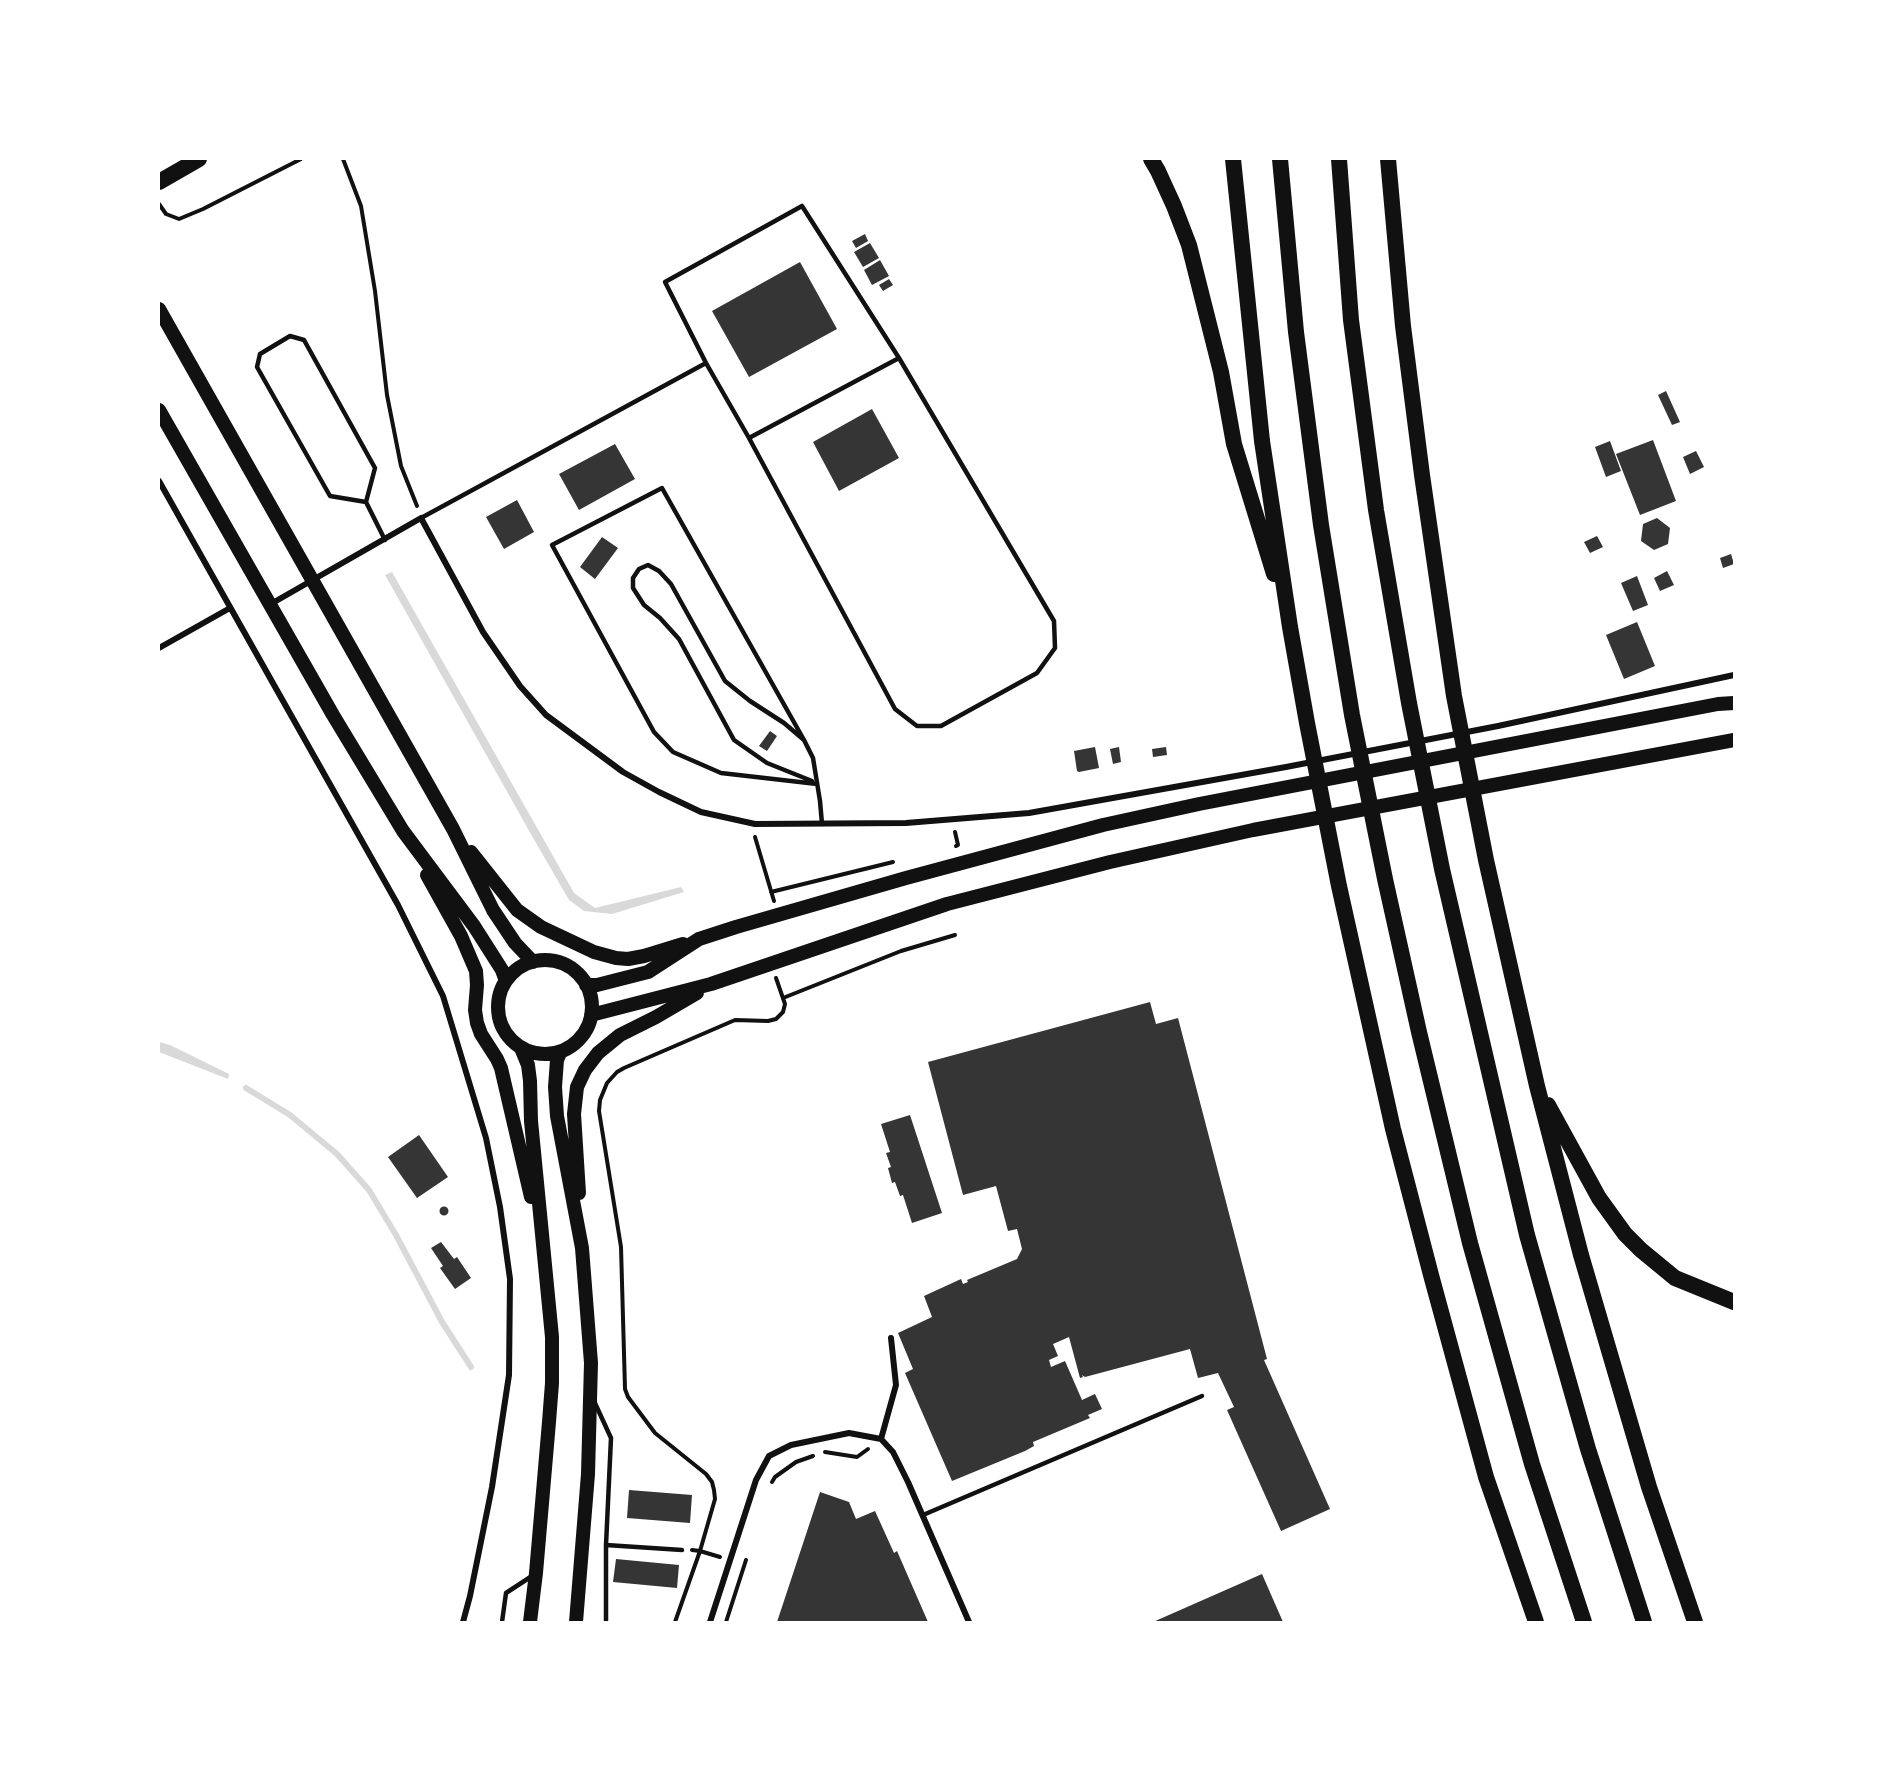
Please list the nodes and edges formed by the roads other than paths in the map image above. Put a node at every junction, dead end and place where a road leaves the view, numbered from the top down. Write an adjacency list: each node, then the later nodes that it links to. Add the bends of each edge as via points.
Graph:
1 (199, 159): 7 (highway)
2 (1151, 159): 20 (highway, via 1189,245 1221,372 1234,444)
3 (1233, 159): 20 (highway, via 1262,441)
4 (1280, 159): 58 (highway, via 1296,332 1321,525 1352,715 1385,879 1470,1243 1532,1464)
5 (1339, 159): 59 (highway, via 1353,332 1376,510 1442,868 1527,1235 1588,1449)
6 (1388, 159): 38 (highway, via 1404,337 1455,696 1486,860)
7 (159, 182)
8 (159, 309): 17 (main road)
9 (899, 358): 10 (lane, via 801,206 665,282); 12 (lane); 12 (lane, via 1054,621 1055,648 1037,673 941,726 917,726 895,709)
10 (706, 363): 12 (lane); 15 (lane)
11 (159, 410): 18 (main road)
12 (749, 438)
13 (159, 481): 19 (street)
14 (366, 502): 14 (lane, via 375,468 304,340 290,336 260,354 257,367 330,496); 16 (lane)
15 (421, 518): 16 (street); 27 (street, via 483,632 520,686 546,715 623,772 701,812 755,824)
16 (385, 540): 17 (street)
17 (313, 581): 18 (street); 28 (main road)
18 (269, 605): 29 (main road)
19 (230, 608): 21 (street); 50 (street, via 398,905 443,996 486,1138 510,1279 509,1375 492,1487)
20 (1290, 627): 57 (highway, via 1340,886 1393,1129 1486,1477)
21 (159, 648)
22 (1734, 675): 27 (street, via 1498,726 1029,813 906,823)
23 (1734, 703): 30 (main road, via 1103,825)
24 (804, 740): 26 (lane, via 813,758); 26 (lane, via 725,681 671,584 659,571 648,566 639,569 633,578 633,588 644,605 679,639 734,740 767,763); 26 (lane, via 662,488 552,545 654,732 673,752 721,773)
25 (1734, 740): 33 (main road, via 1253,830 1110,862 947,904)
26 (817, 784): 27 (lane)
27 (822, 824)
28 (453, 830): 30 (main road, via 518,910 550,933 594,952 628,959); 31 (main road, via 493,910)
29 (403, 831): 32 (main road, via 474,926); 39 (main road, via 474,964 477,1023 501,1068)
30 (699, 939): 34 (main road, via 648,972)
31 (533, 962): 32 (main road); 34 (main road, via 564,964)
32 (506, 981): 36 (main road, via 499,996 498,1013 508,1037)
33 (711, 984): 35 (main road); 40 (main road, via 620,1035 598,1053 580,1078 574,1114)
34 (586, 985): 35 (main road)
35 (591, 1015): 37 (main road, via 579,1039)
36 (521, 1048): 37 (main road, via 532,1053); 39 (main road, via 530,1081)
37 (560, 1053): 40 (main road, via 556,1116)
38 (1537, 1086): 41 (highway, via 1599,1198 1625,1234 1676,1278); 60 (highway, via 1649,1487)
39 (542, 1245): 49 (main road, via 550,1310 552,1383)
40 (582, 1248): 43 (main road)
41 (1734, 1302)
42 (891, 1338): 45 (street, via 896,1385)
43 (590, 1392): 47 (lane, via 611,1438); 53 (main road)
44 (1202, 1396): 46 (lane)
45 (881, 1439): 46 (street, via 893,1452); 55 (street, via 849,1433 791,1445 770,1456 756,1480)
46 (923, 1515): 56 (street)
47 (606, 1545): 48 (lane); 54 (lane)
48 (682, 1550)
49 (536, 1574): 51 (lane, via 506,1593); 52 (main road)
50 (462, 1622)
51 (502, 1622)
52 (530, 1622)
53 (576, 1622)
54 (606, 1622)
55 (710, 1622)
56 (969, 1622)
57 (1536, 1622)
58 (1584, 1622)
59 (1644, 1622)
60 (1695, 1622)

